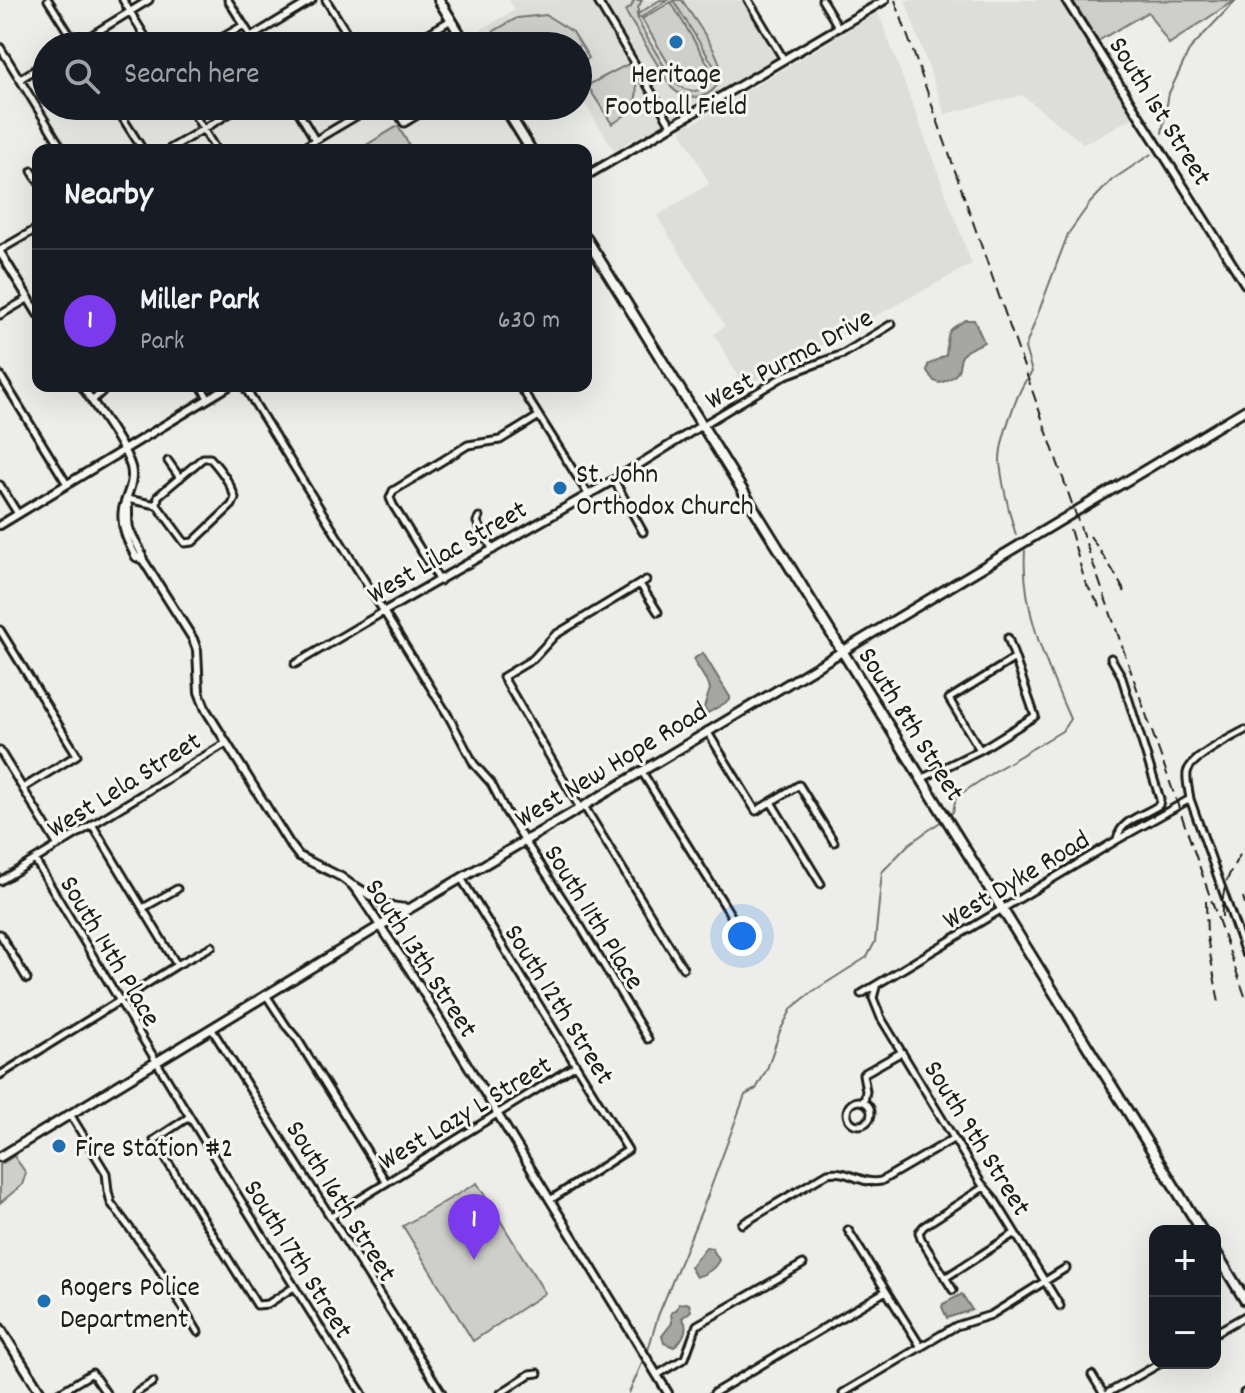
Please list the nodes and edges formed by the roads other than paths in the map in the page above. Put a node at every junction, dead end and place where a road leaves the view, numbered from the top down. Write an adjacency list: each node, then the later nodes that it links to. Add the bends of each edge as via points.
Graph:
1 (48, 0): 17 (street)
2 (123, 0): 13 (street)
3 (149, 0): 13 (street)
4 (228, 0): 15 (street)
5 (312, 0): 22 (street)
6 (326, 0): 23 (street)
7 (439, 0): 14 (main road)
8 (597, 0): 38 (street)
9 (748, 0): 27 (street)
10 (822, 0): 16 (street)
11 (885, 0): 16 (street)
12 (1066, 0): 52 (street, South 1st Street)
13 (130, 11): 18 (street); 19 (street)
14 (451, 20): 24 (street); 25 (main road)
15 (244, 25): 20 (street); 21 (street)
16 (839, 28): 27 (street)
17 (67, 32)
18 (98, 32)
19 (143, 32)
20 (232, 32)
21 (248, 32)
22 (259, 32)
23 (346, 32)
24 (431, 32)
25 (458, 32)
26 (0, 47): 29 (street)
27 (783, 58): 38 (street)
28 (32, 72): 29 (street)
29 (20, 79): 30 (street)
30 (32, 99)
31 (45, 120): 41 (street)
32 (124, 120): 42 (street)
33 (198, 120): 39 (street)
34 (218, 120): 39 (street)
35 (303, 120): 40 (street)
36 (349, 120): 40 (street)
37 (513, 120): 46 (main road)
38 (671, 125): 47 (street)
39 (203, 129): 43 (street); 44 (street)
40 (315, 140): 45 (street)
41 (59, 144)
42 (139, 144)
43 (178, 144)
44 (212, 144)
45 (309, 144)
46 (527, 144)
47 (592, 172)
48 (32, 232): 50 (street)
49 (592, 248): 69 (main road, South 8th Street)
50 (0, 251): 54 (street)
51 (1245, 268): 52 (street)
52 (1238, 272): 53 (street, South 1st Street)
53 (1245, 284)
54 (29, 298): 55 (street); 56 (street)
55 (32, 303)
56 (0, 315)
57 (892, 324): 69 (street, West Purma Drive, via 843,354 786,375)
58 (0, 375): 74 (street)
59 (86, 392): 66 (street, South 13th Street)
60 (102, 392): 66 (street)
61 (204, 392): 65 (street)
62 (218, 392): 65 (street)
63 (248, 392): 85 (street, South 11th Place)
64 (524, 392): 68 (street)
65 (208, 398): 70 (street)
66 (92, 401): 70 (street, South 13th Street)
67 (1245, 410): 89 (main road, West New Hope Road)
68 (539, 416): 76 (street); 84 (street, via 500,440 468,445 393,491 393,505)
69 (702, 425): 73 (street, West Lilac Street); 89 (main road, South 8th Street)
70 (123, 450): 74 (street); 77 (street, South 13th Street, via 132,477)
71 (168, 461): 72 (street)
72 (180, 478): 78 (street, via 158,496); 78 (street, via 210,458 233,491 232,505 193,542 185,543)
73 (614, 480): 76 (street, West Lilac Street); 82 (street)
74 (67, 484): 79 (street)
75 (0, 486): 79 (street)
76 (588, 494): 83 (street, West Lilac Street)
77 (127, 499): 78 (street); 95 (street, South 13th Street, via 122,520 126,539 193,639 202,702)
78 (157, 505)
79 (18, 514): 81 (street)
80 (479, 517): 83 (street)
81 (0, 525)
82 (643, 532)
83 (493, 550): 84 (street, West Lilac Street)
84 (440, 581): 85 (street, West Lilac Street)
85 (383, 612): 92 (street, West Lilac Street); 105 (street, South 11th Place)
86 (658, 612): 103 (street, via 643,582 555,635 533,659 503,677)
87 (0, 630): 100 (street, via 77,755)
88 (1008, 638): 90 (street)
89 (843, 652): 94 (main road, West New Hope Road); 99 (main road, South 8th Street)
90 (1015, 658): 96 (street, via 1035,716); 96 (street, via 949,699)
91 (1111, 658): 106 (street, via 1160,799 1159,805 1125,825)
92 (295, 664)
93 (1245, 730): 101 (street, via 1189,767)
94 (707, 731): 98 (main road, West New Hope Road); 102 (street, via 756,811)
95 (226, 743): 104 (street, West Lela Street); 113 (street, South 13th Street, via 299,856)
96 (980, 750): 99 (street)
97 (0, 751): 100 (street, South 14th Place)
98 (641, 771): 103 (main road, West New Hope Road); 120 (street)
99 (921, 779): 117 (main road, South 8th Street)
100 (23, 788): 108 (street, South 14th Place)
101 (1190, 799): 106 (street, West Dyke Road); 122 (street)
102 (771, 802): 107 (street, via 799,785); 112 (street)
103 (582, 807): 105 (main road, West New Hope Road); 124 (street)
104 (92, 825): 108 (street, West Lela Street); 115 (street)
105 (524, 840): 110 (main road, West New Hope Road); 131 (street, South 11th Place)
106 (1117, 840): 117 (street, West Dyke Road)
107 (834, 842)
108 (58, 846): 109 (street, West Lela Street)
109 (35, 860): 111 (street, West Lela Street); 129 (street, South 14th Place)
110 (461, 877): 116 (main road, West New Hope Road); 134 (street, South 12th Street)
111 (0, 881)
112 (821, 884)
113 (352, 885): 116 (street, via 383,904); 118 (street, South 13th Street)
114 (177, 889): 115 (street)
115 (143, 908): 123 (street)
116 (410, 908): 118 (main road, West New Hope Road)
117 (1002, 909): 126 (street, West Dyke Road); 147 (main road, South 8th Street)
118 (380, 926): 127 (main road, West New Hope Road); 138 (street, South 13th Street)
119 (0, 934): 125 (street)
120 (745, 938)
121 (212, 946): 123 (street)
122 (1245, 953)
123 (177, 965): 129 (street)
124 (683, 968)
125 (27, 979)
126 (876, 986): 128 (street, West Dyke Road); 132 (street, South 9th Street, via 873,998)
127 (265, 994): 130 (main road, West New Hope Road); 142 (street)
128 (861, 994)
129 (120, 1000): 133 (street, South 14th Place); 135 (street)
130 (211, 1027): 133 (main road, West New Hope Road); 145 (street, South 16th Street)
131 (648, 1039)
132 (902, 1052): 136 (street, via 863,1074); 140 (street, South 9th Street)
133 (155, 1061): 137 (main road, West New Hope Road); 139 (street, South 17th Street)
134 (576, 1065): 138 (street, West Lazy L Street); 144 (street, South 12th Street, via 628,1150)
135 (0, 1075)
136 (864, 1102): 136 (street, via 856,1101 848,1109 856,1126 871,1117)
137 (70, 1114): 141 (main road, West New Hope Road); 163 (street, via 106,1173 111,1203)
138 (498, 1115): 142 (street, West Lazy L Street); 144 (street, South 13th Street)
139 (189, 1117): 155 (street, South 17th Street); 155 (street, via 154,1140 257,1305)
140 (953, 1139): 143 (street, South 9th Street); 146 (street, via 881,1181 828,1173)
141 (0, 1157)
142 (386, 1182): 145 (street, West Lazy L Street)
143 (984, 1187): 149 (street, South 9th Street); 153 (street, via 919,1232)
144 (550, 1200): 167 (street, South 13th Street)
145 (331, 1217): 175 (street, South 16th Street)
146 (742, 1224)
147 (1198, 1225)
148 (848, 1230): 157 (street)
149 (1015, 1233): 153 (street); 154 (street, South 9th Street)
150 (1221, 1261): 158 (main road)
151 (803, 1264): 167 (street, via 697,1325 685,1358)
152 (1066, 1268): 154 (street)
153 (945, 1278): 156 (street)
154 (1045, 1281): 159 (street, South 9th Street); 164 (street, via 991,1315)
155 (294, 1287): 174 (street, South 17th Street)
156 (953, 1290)
157 (886, 1291): 164 (street); 178 (street)
158 (1245, 1300)
159 (1060, 1306)
160 (1245, 1316): 162 (street)
161 (0, 1328): 170 (main road)
162 (1221, 1330)
163 (198, 1332)
164 (921, 1347): 179 (street)
165 (1150, 1369): 180 (street)
166 (538, 1373): 176 (street)
167 (657, 1375): 177 (street, South 13th Street)
168 (1092, 1375): 180 (street)
169 (153, 1382): 173 (street)
170 (41, 1393)
171 (59, 1393): 172 (street, via 92,1373)
172 (106, 1393)
173 (136, 1393)
174 (362, 1393)
175 (442, 1393)
176 (501, 1393)
177 (668, 1393)
178 (714, 1393)
179 (843, 1393)
180 (1106, 1393)

